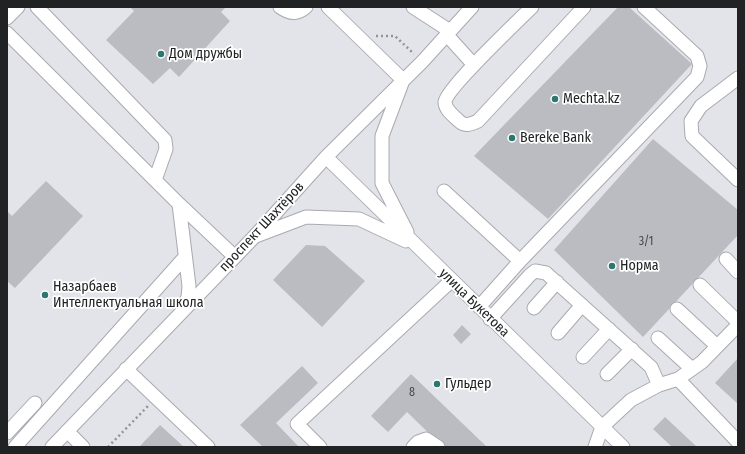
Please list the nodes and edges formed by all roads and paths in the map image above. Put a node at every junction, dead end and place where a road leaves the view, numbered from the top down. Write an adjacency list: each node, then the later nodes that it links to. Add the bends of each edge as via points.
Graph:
1 (18, 7): 11 (street)
2 (37, 7): 20 (street, via 165,140 166,149)
3 (280, 7): 4 (street, via 293,13 300,12)
4 (306, 7)
5 (329, 7): 18 (street)
6 (414, 7): 14 (street)
7 (472, 7): 14 (street, проспект Шахтёров)
8 (532, 7): 16 (street)
9 (584, 7): 16 (street, via 478,121 470,125 462,124 448,111 445,103 447,95)
10 (644, 7): 29 (street, via 697,56 700,66 697,77)
11 (7, 18)
12 (7, 33): 20 (street)
13 (371, 33): 15 (path, via 376,36 394,36)
14 (448, 33): 15 (street, проспект Шахтёров); 16 (street)
15 (422, 62): 18 (street, проспект Шахтёров)
16 (474, 65)
17 (738, 78): 21 (street, via 701,106 690,121 692,136)
18 (403, 80): 19 (street, проспект Шахтёров); 25 (street, via 382,136 382,183)
19 (326, 157): 24 (street, проспект Шахтёров); 25 (street, улица Букетова)
20 (155, 180): 23 (street)
21 (738, 180)
22 (444, 191): 29 (street)
23 (179, 204): 26 (street); 27 (street)
24 (254, 237): 25 (street, via 306,217 359,219); 26 (street, проспект Шахтёров)
25 (414, 244): 31 (street, улица Букетова)
26 (234, 256): 38 (street, проспект Шахтёров)
27 (185, 257): 38 (street, via 188,297); 59 (street)
28 (726, 259): 30 (street)
29 (520, 261): 35 (street)
30 (738, 272)
31 (451, 281): 35 (street, улица Букетова); 64 (street, via 297,424)
32 (557, 282): 34 (street); 36 (street); 39 (street, via 546,273 535,271)
33 (700, 285): 40 (street)
34 (582, 305): 42 (street); 43 (street)
35 (479, 307): 39 (street, улица Букетова)
36 (534, 308)
37 (676, 309): 45 (street)
38 (181, 312): 48 (street, проспект Шахтёров)
39 (490, 319): 55 (street, улица Букетова)
40 (738, 322)
41 (738, 325): 45 (street)
42 (609, 329): 46 (street); 47 (street)
43 (558, 333)
44 (658, 338): 49 (street)
45 (717, 346): 49 (street)
46 (632, 349): 50 (street); 52 (street, via 651,367)
47 (583, 357)
48 (126, 369): 53 (street); 56 (street, проспект Шахтёров)
49 (692, 369): 51 (street)
50 (607, 374)
51 (678, 379): 52 (street); 58 (street)
52 (659, 385): 55 (street, via 631,400)
53 (156, 397): 62 (path); 63 (street)
54 (35, 403): 57 (street)
55 (602, 427): 67 (street); 68 (street, улица Букетова)
56 (67, 431): 60 (street, проспект Шахтёров); 61 (street)
57 (7, 433)
58 (738, 442)
59 (15, 447)
60 (52, 447)
61 (84, 447)
62 (108, 447)
63 (208, 447)
64 (320, 447)
65 (413, 447): 66 (street, via 426,439)
66 (438, 447)
67 (595, 447)
68 (623, 447)

